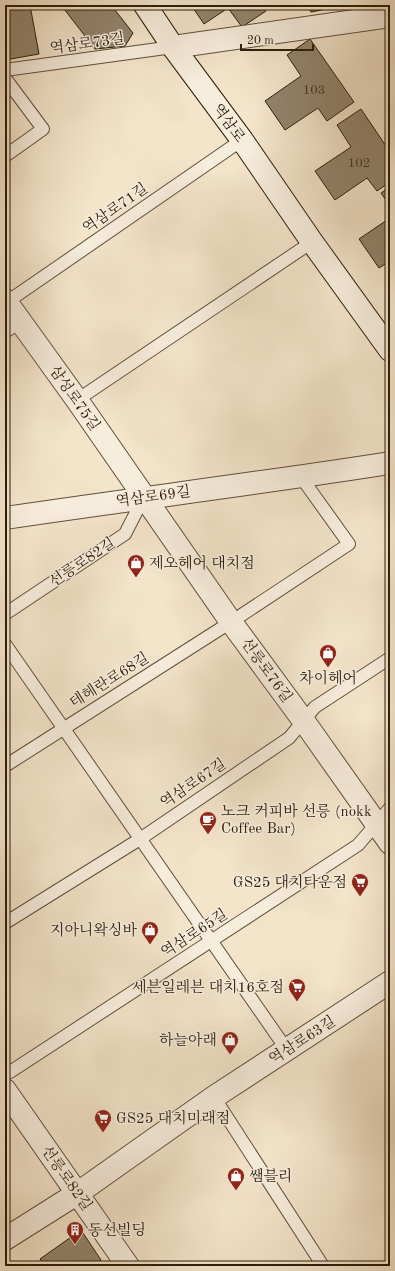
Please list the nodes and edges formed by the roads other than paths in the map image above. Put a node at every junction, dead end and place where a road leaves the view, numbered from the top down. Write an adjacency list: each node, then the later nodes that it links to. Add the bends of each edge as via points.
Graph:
1 (145, 5): 3 (street, 역삼로)
2 (390, 16): 3 (street)
3 (174, 47): 4 (lane, 역삼로73길); 6 (street, 역삼로)
4 (5, 70)
5 (5, 78): 7 (lane, via 43,129)
6 (242, 140): 8 (street, 역삼로); 9 (lane, 역삼로71길)
7 (5, 156)
8 (312, 242): 11 (street, 역삼로); 12 (lane)
9 (6, 301): 10 (street, 삼성로75길)
10 (13, 327): 12 (street, 삼성로75길)
11 (390, 350)
12 (77, 400): 15 (street, 삼성로75길)
13 (390, 464): 14 (street, 역삼로69길)
14 (301, 477): 15 (street, 역삼로69길); 18 (lane, via 349,544)
15 (144, 497): 16 (street, 역삼로69길); 17 (lane, 선릉로82길, via 125,534); 18 (street, 선릉로76길)
16 (5, 518)
17 (5, 614)
18 (231, 622): 21 (street, 선릉로76길); 22 (lane, 테헤란로68길)
19 (5, 644): 22 (lane)
20 (390, 658): 21 (lane, 역삼로67길, via 315,708)
21 (303, 720): 24 (street, 선릉로76길); 25 (lane, 역삼로67길, via 289,738)
22 (63, 728): 23 (lane, 테헤란로68길); 25 (lane)
23 (5, 766)
24 (383, 816): 26 (street, 선릉로76길); 28 (lane, 역삼로65길, via 358,845)
25 (140, 839): 27 (lane, 역삼로67길); 28 (lane)
26 (390, 843)
27 (5, 923)
28 (211, 941): 30 (lane); 31 (lane, 역삼로65길)
29 (390, 982): 30 (street, 역삼로63길)
30 (287, 1050): 33 (street, 역삼로63길)
31 (5, 1073)
32 (5, 1090): 34 (street, 선릉로82길)
33 (214, 1097): 34 (street, 역삼로63길); 37 (lane)
34 (78, 1193): 35 (street, 역삼로63길); 36 (street, 선릉로82길)
35 (5, 1240)
36 (128, 1266)
37 (323, 1266)

